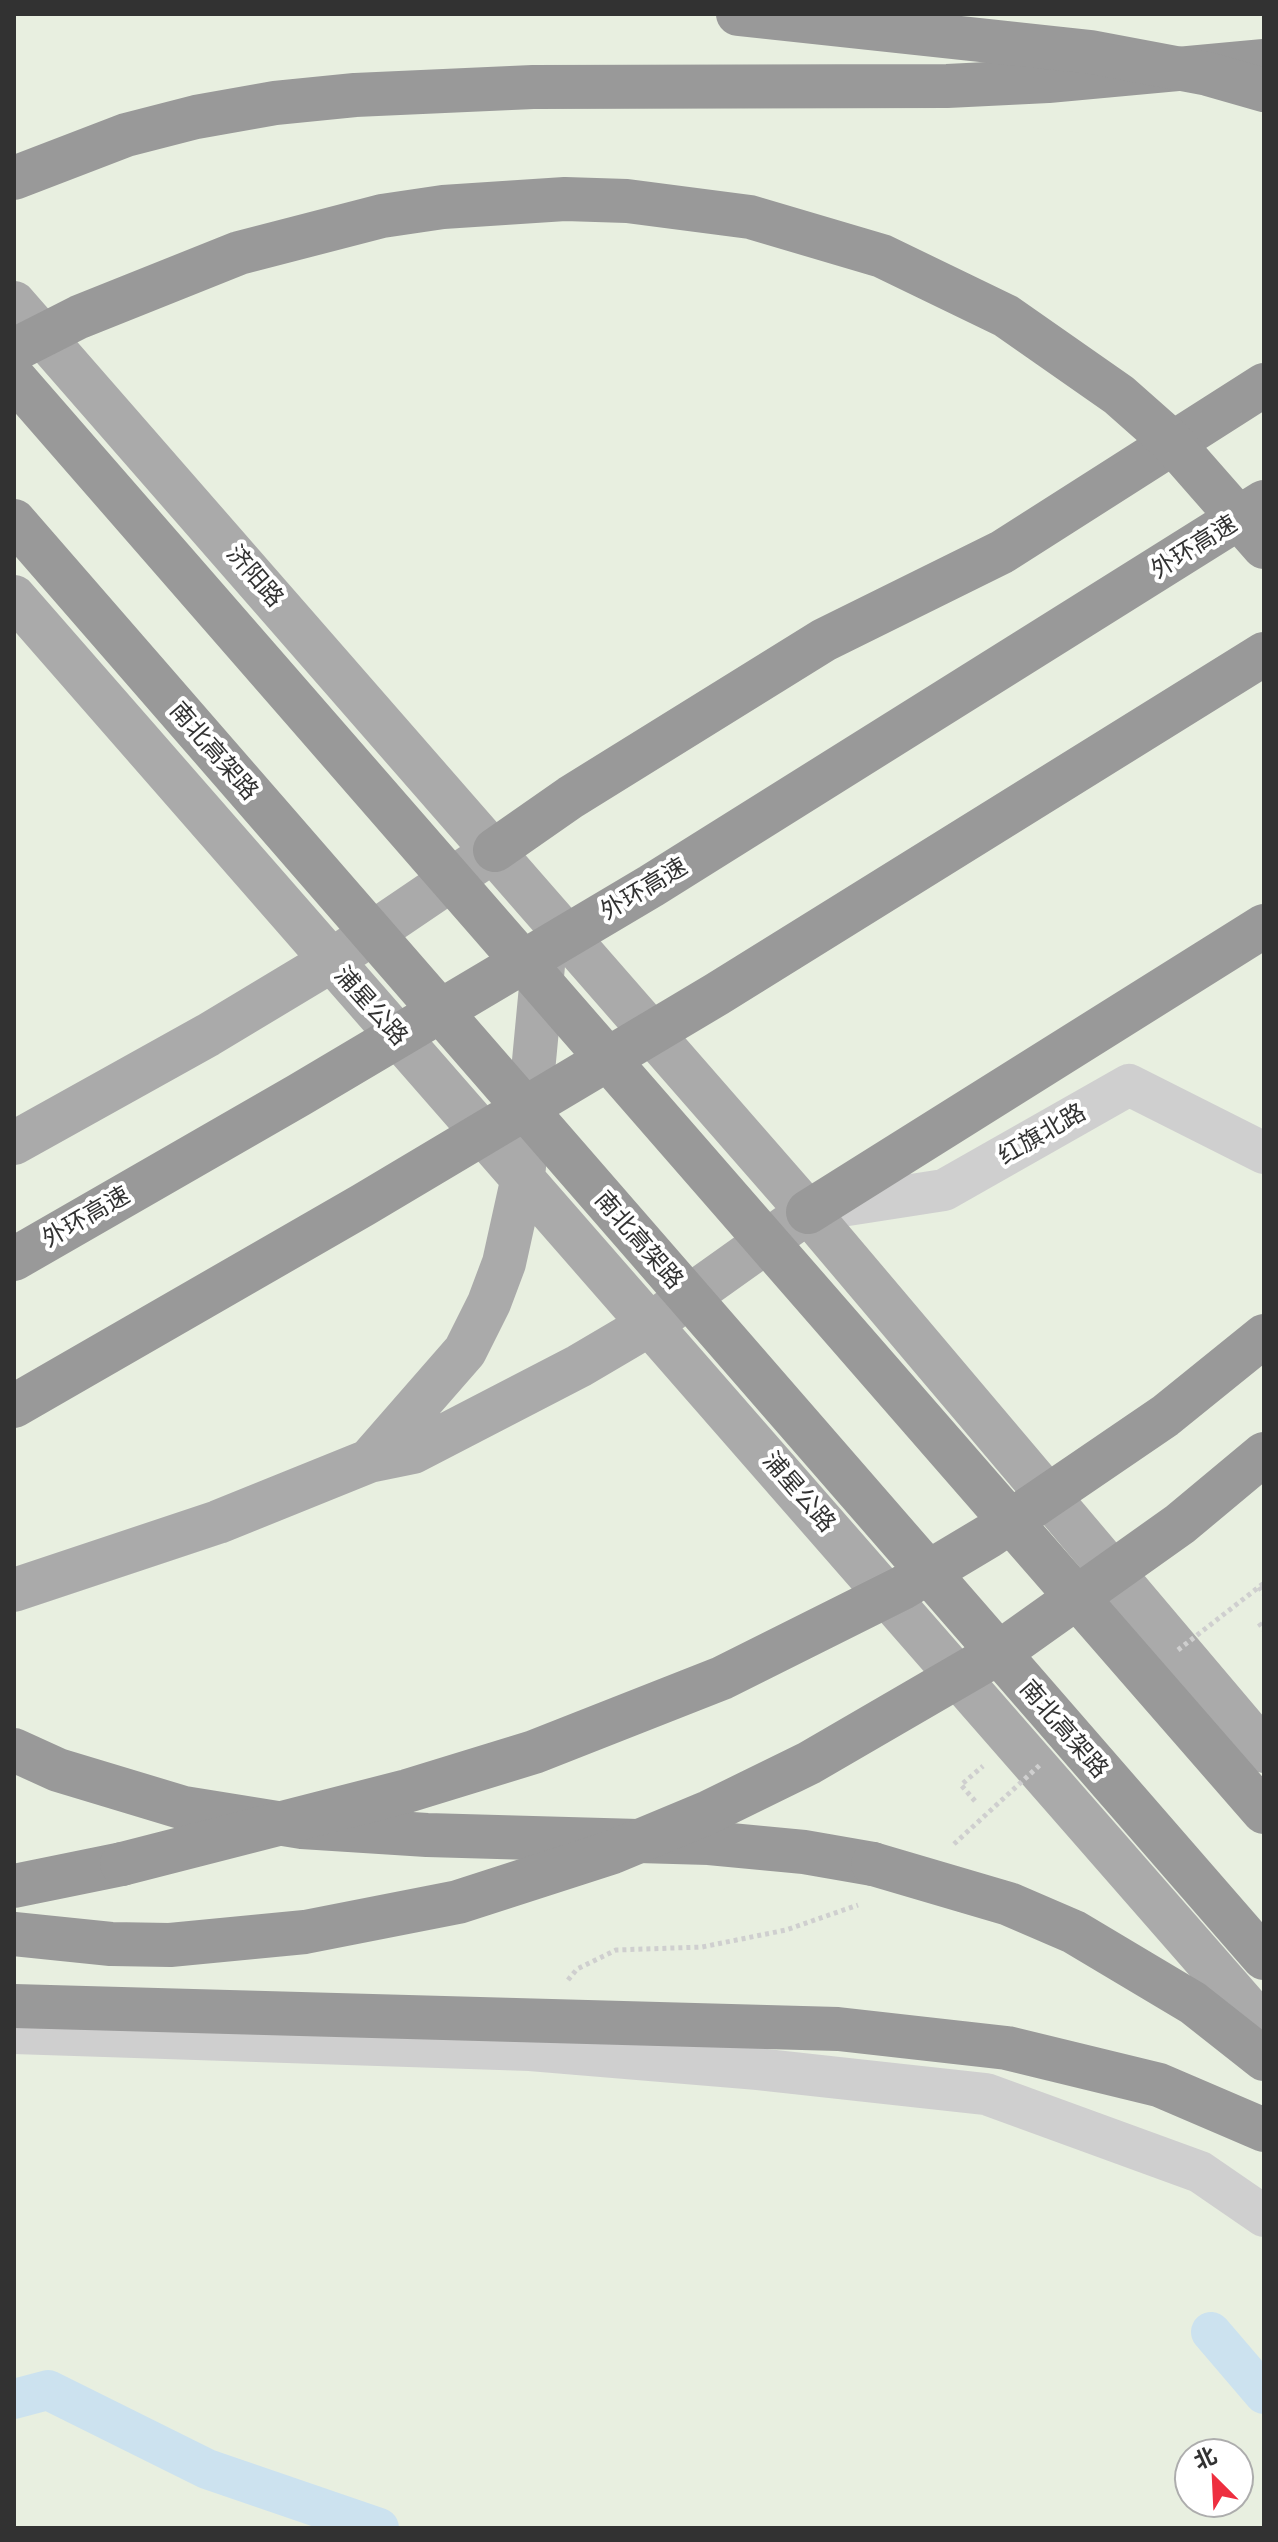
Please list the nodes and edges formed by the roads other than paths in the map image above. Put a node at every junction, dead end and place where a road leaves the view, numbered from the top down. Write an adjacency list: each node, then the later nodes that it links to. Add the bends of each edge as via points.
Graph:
1 (738, 14): 3 (highway, bridge, via 1091,52)
2 (1264, 61): 4 (highway, via 947,86 533,87 342,96 196,117 126,135)
3 (1264, 90)
4 (14, 178)
5 (14, 303): 14 (main road, 济阳路)
6 (14, 350): 11 (highway, bridge, via 79,317 239,253 382,216 565,199 750,217 882,256 1006,316 1119,395 1171,441)
7 (14, 378): 31 (highway, bridge)
8 (1264, 385): 14 (highway, via 1002,552 824,640)
9 (1264, 502): 22 (highway, 外环高速, bridge, via 651,886)
10 (14, 521): 34 (highway, 南北高架路, bridge)
11 (1264, 547)
12 (14, 597): 17 (main road)
13 (1264, 654): 25 (highway, bridge, via 703,1002)
14 (495, 850): 15 (main road); 17 (main road)
15 (548, 911): 20 (main road); 21 (main road)
16 (1264, 926): 21 (highway)
17 (331, 961): 18 (main road); 20 (main road, 浦星公路)
18 (14, 1143)
19 (1264, 1153): 21 (street, 红旗北路, via 1129,1085 944,1190)
20 (523, 1177): 23 (main road, 浦星公路); 27 (main road, via 504,1263 465,1351)
21 (808, 1212): 23 (main road); 30 (main road)
22 (14, 1259)
23 (652, 1323): 27 (main road, via 413,1452); 36 (main road, 浦星公路)
24 (1264, 1336): 32 (highway, bridge, via 1165,1416 989,1536 902,1588 722,1678 534,1752 407,1791)
25 (14, 1406)
26 (1264, 1454): 33 (highway, bridge, via 1091,1590 946,1685 809,1763 613,1852 458,1902 305,1932 170,1945)
27 (369, 1461): 28 (main road, via 218,1522)
28 (14, 1590)
29 (14, 1750): 38 (highway, bridge, via 58,1770 170,1804 302,1827 709,1843 887,1867 1009,1904 1074,1932 1193,2003)
30 (1264, 1751)
31 (1264, 1812)
32 (14, 1886)
33 (14, 1934)
34 (1264, 1958)
35 (14, 2006): 39 (highway, bridge, via 838,2029 1023,2052 1159,2085)
36 (1264, 2027)
37 (14, 2033): 40 (street, via 530,2050 986,2094 1200,2172)
38 (1264, 2059)
39 (1264, 2130)
40 (1264, 2216)

